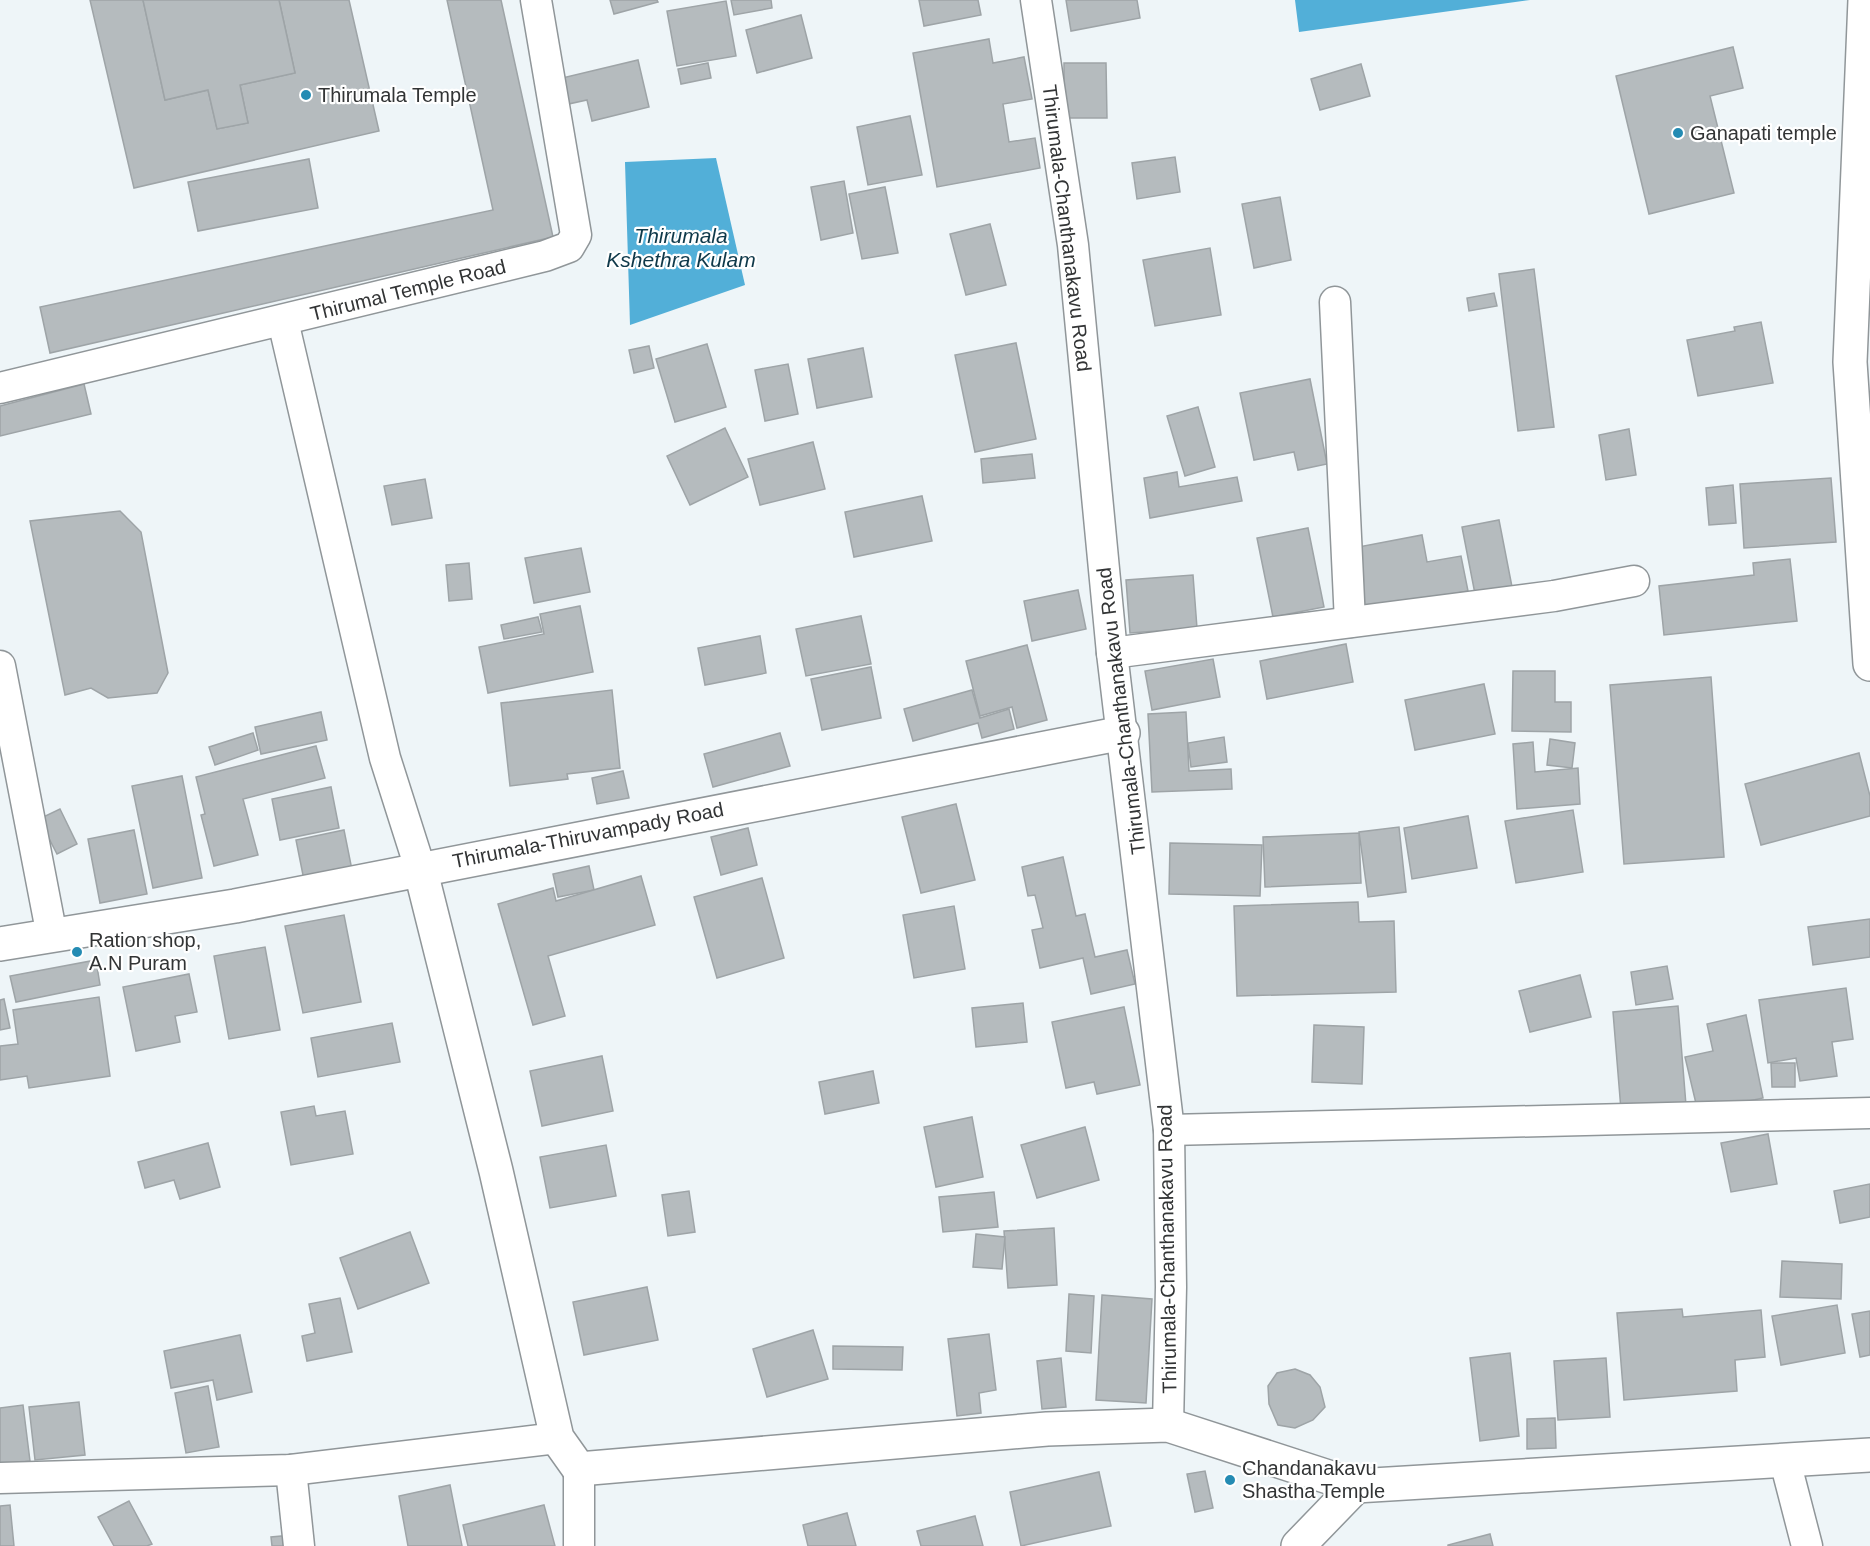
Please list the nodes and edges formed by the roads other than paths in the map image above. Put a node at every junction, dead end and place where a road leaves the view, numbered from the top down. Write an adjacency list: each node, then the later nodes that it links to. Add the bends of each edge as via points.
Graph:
1 (536, 0): 5 (street, Thirumal Temple Road, via 576,235 569,247)
2 (1036, 0): 10 (street, Thirumala-Chanthanakavu Road, via 1073,245)
3 (1865, 0): 6 (main road)
4 (1335, 302): 9 (street)
5 (284, 321): 7 (street, Thirumal Temple Road); 14 (street, via 386,758)
6 (1860, 362): 11 (main road)
7 (0, 388)
8 (1634, 581): 9 (street, via 1554,597)
9 (1350, 622): 10 (street)
10 (1112, 652): 13 (street, Thirumala-Chanthanakavu Road)
11 (1870, 664)
12 (0, 666): 15 (street)
13 (1123, 733): 14 (main road, Thirumala-Thiruvampady Road); 18 (street, Thirumala-Chanthanakavu Road)
14 (420, 867): 15 (main road, Thirumala-Thiruvampady Road, via 235,906); 20 (main road)
15 (52, 936): 16 (main road, Thirumala-Thiruvampady Road)
16 (0, 944)
17 (1870, 1113): 18 (street)
18 (1169, 1130): 19 (street, Thirumala-Chanthanakavu Road)
19 (1168, 1425): 23 (main road, via 1047,1429); 26 (main road)
20 (557, 1438): 23 (main road); 24 (street)
21 (1870, 1455): 22 (main road)
22 (1785, 1461): 26 (main road); 30 (street)
23 (579, 1469): 28 (street)
24 (291, 1470): 25 (street); 27 (street)
25 (0, 1478)
26 (1356, 1486): 29 (main road)
27 (299, 1546)
28 (579, 1546)
29 (1298, 1546)
30 (1807, 1546)

